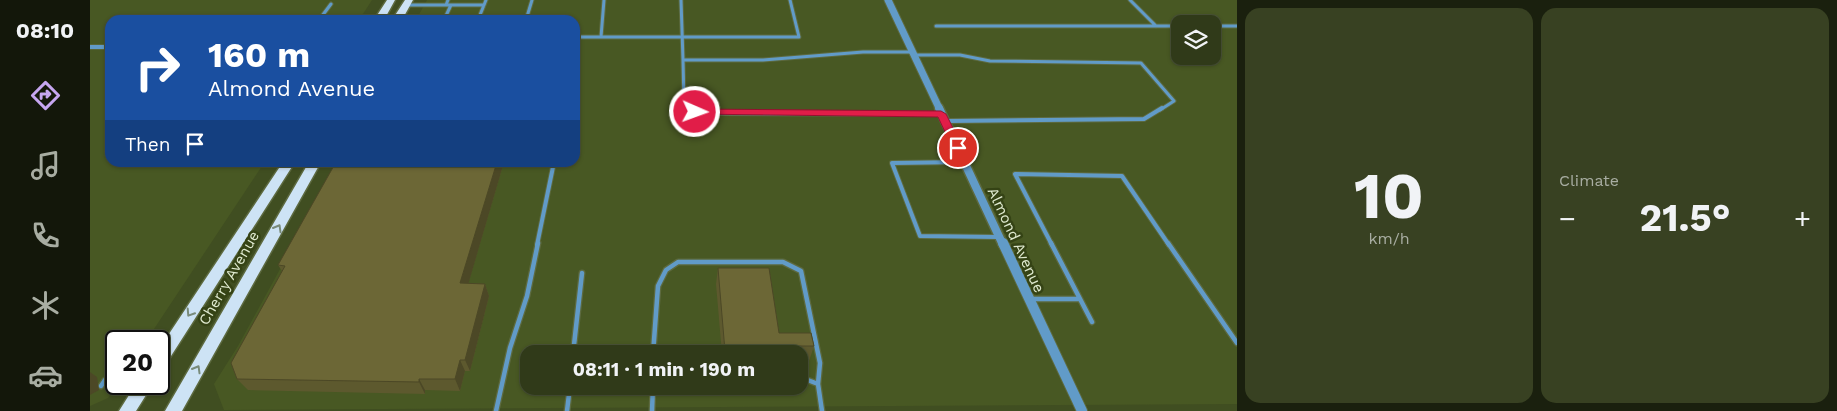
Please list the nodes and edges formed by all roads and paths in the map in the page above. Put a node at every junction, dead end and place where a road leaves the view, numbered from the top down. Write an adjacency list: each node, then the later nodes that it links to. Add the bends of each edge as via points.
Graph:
1 (391, 0): 16 (main road)
2 (448, 0): 12 (lane)
3 (486, 0): 14 (lane)
4 (532, 0): 20 (lane)
5 (604, 0): 28 (lane)
6 (681, 0): 26 (lane)
7 (790, 0): 26 (lane, via 799,37)
8 (888, 0): 31 (street, Almond Avenue)
9 (1130, 0): 22 (lane)
10 (408, 2): 12 (lane); 17 (main road)
11 (331, 4): 15 (lane)
12 (446, 5): 13 (lane)
13 (451, 5): 14 (lane); 18 (lane)
14 (484, 6): 19 (lane)
15 (323, 15)
16 (382, 15)
17 (400, 15)
18 (446, 15)
19 (480, 15)
20 (528, 15)
21 (936, 26): 22 (lane)
22 (1156, 26): 23 (lane)
23 (1171, 26)
24 (1221, 26): 25 (lane)
25 (1237, 26)
26 (682, 36): 28 (lane); 33 (lane)
27 (580, 37): 28 (lane)
28 (601, 37)
29 (90, 47): 30 (street)
30 (105, 47)
31 (913, 54): 32 (lane); 33 (lane, via 863,52 763,60); 34 (street, Almond Avenue)
32 (960, 55): 34 (lane, via 990,61 1141,63 1174,101 1144,119 1000,121)
33 (683, 60): 34 (lane, via 684,104 695,112)
34 (943, 117): 35 (street, Almond Avenue)
35 (964, 162): 39 (street, Almond Avenue); 39 (lane, via 892,163 920,236)
36 (286, 167): 44 (main road, Cherry Avenue, one-way to 44)
37 (312, 167): 56 (main road, Cherry Avenue, one-way to 37)
38 (553, 167): 57 (lane, via 527,296 510,348)
39 (999, 237): 41 (street, Almond Avenue)
40 (582, 273): 46 (lane)
41 (1028, 299): 42 (lane); 61 (street, Almond Avenue)
42 (1080, 299): 43 (lane); 45 (lane, via 1015,174 1122,176)
43 (1092, 322)
44 (170, 341)
45 (1237, 343)
46 (574, 345)
47 (654, 345): 51 (lane, via 658,286 666,270 678,262 783,262 801,271 820,363)
48 (105, 380): 50 (lane)
49 (808, 380): 51 (lane)
50 (99, 383)
51 (818, 384): 60 (lane)
52 (138, 395): 55 (main road)
53 (569, 395): 58 (lane)
54 (652, 395): 59 (lane)
55 (127, 411)
56 (173, 411)
57 (496, 411)
58 (567, 411)
59 (652, 411)
60 (822, 411)
61 (1082, 411)

